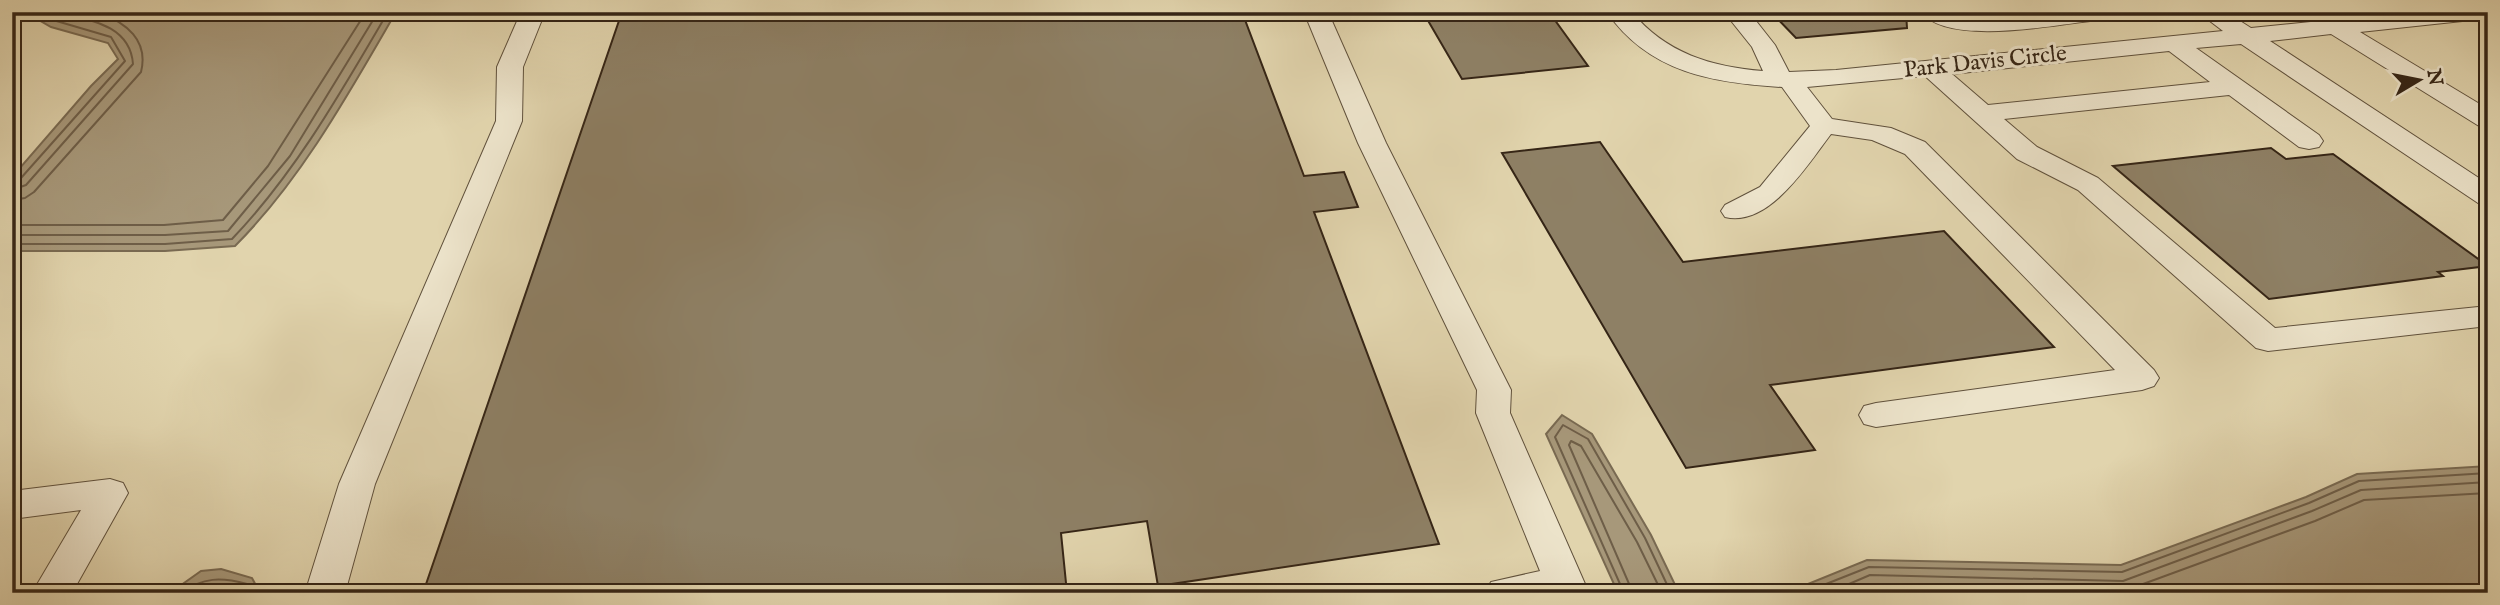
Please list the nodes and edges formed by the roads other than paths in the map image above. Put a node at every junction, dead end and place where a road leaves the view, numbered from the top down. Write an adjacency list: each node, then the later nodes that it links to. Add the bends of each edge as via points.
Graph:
1 (534, 12): 26 (street, via 510,67 509,121 357,484)
2 (1317, 12): 24 (street, via 1373,143 1494,390 1493,413)
3 (1619, 12): 13 (street, Park Davis Circle, via 1643,40 1668,54 1725,76)
4 (1735, 12): 13 (street)
5 (1934, 12): 6 (street, via 1975,26)
6 (2105, 12)
7 (2210, 12): 10 (street)
8 (2481, 12): 9 (street, Park Davis Circle)
9 (2336, 27): 10 (street, Park Davis Circle); 16 (street)
10 (2245, 36): 11 (street, Park Davis Circle); 19 (street)
11 (2173, 43): 12 (street, Park Davis Circle); 14 (street)
12 (1930, 68): 13 (street, Park Davis Circle); 15 (street)
13 (1786, 80): 17 (street)
14 (2233, 87): 15 (street); 18 (street)
15 (1982, 113): 21 (street, via 2027,153 2088,184 2268,340)
16 (2488, 120)
17 (1824, 126): 20 (street, via 1770,193); 22 (street, via 1868,129 1915,148 2142,378)
18 (2309, 141)
19 (2488, 197)
20 (1735, 211)
21 (2488, 316)
22 (1876, 415)
23 (12, 505): 25 (street, via 110,493)
24 (1567, 588): 27 (street)
25 (52, 593)
26 (325, 593)
27 (1506, 593)

